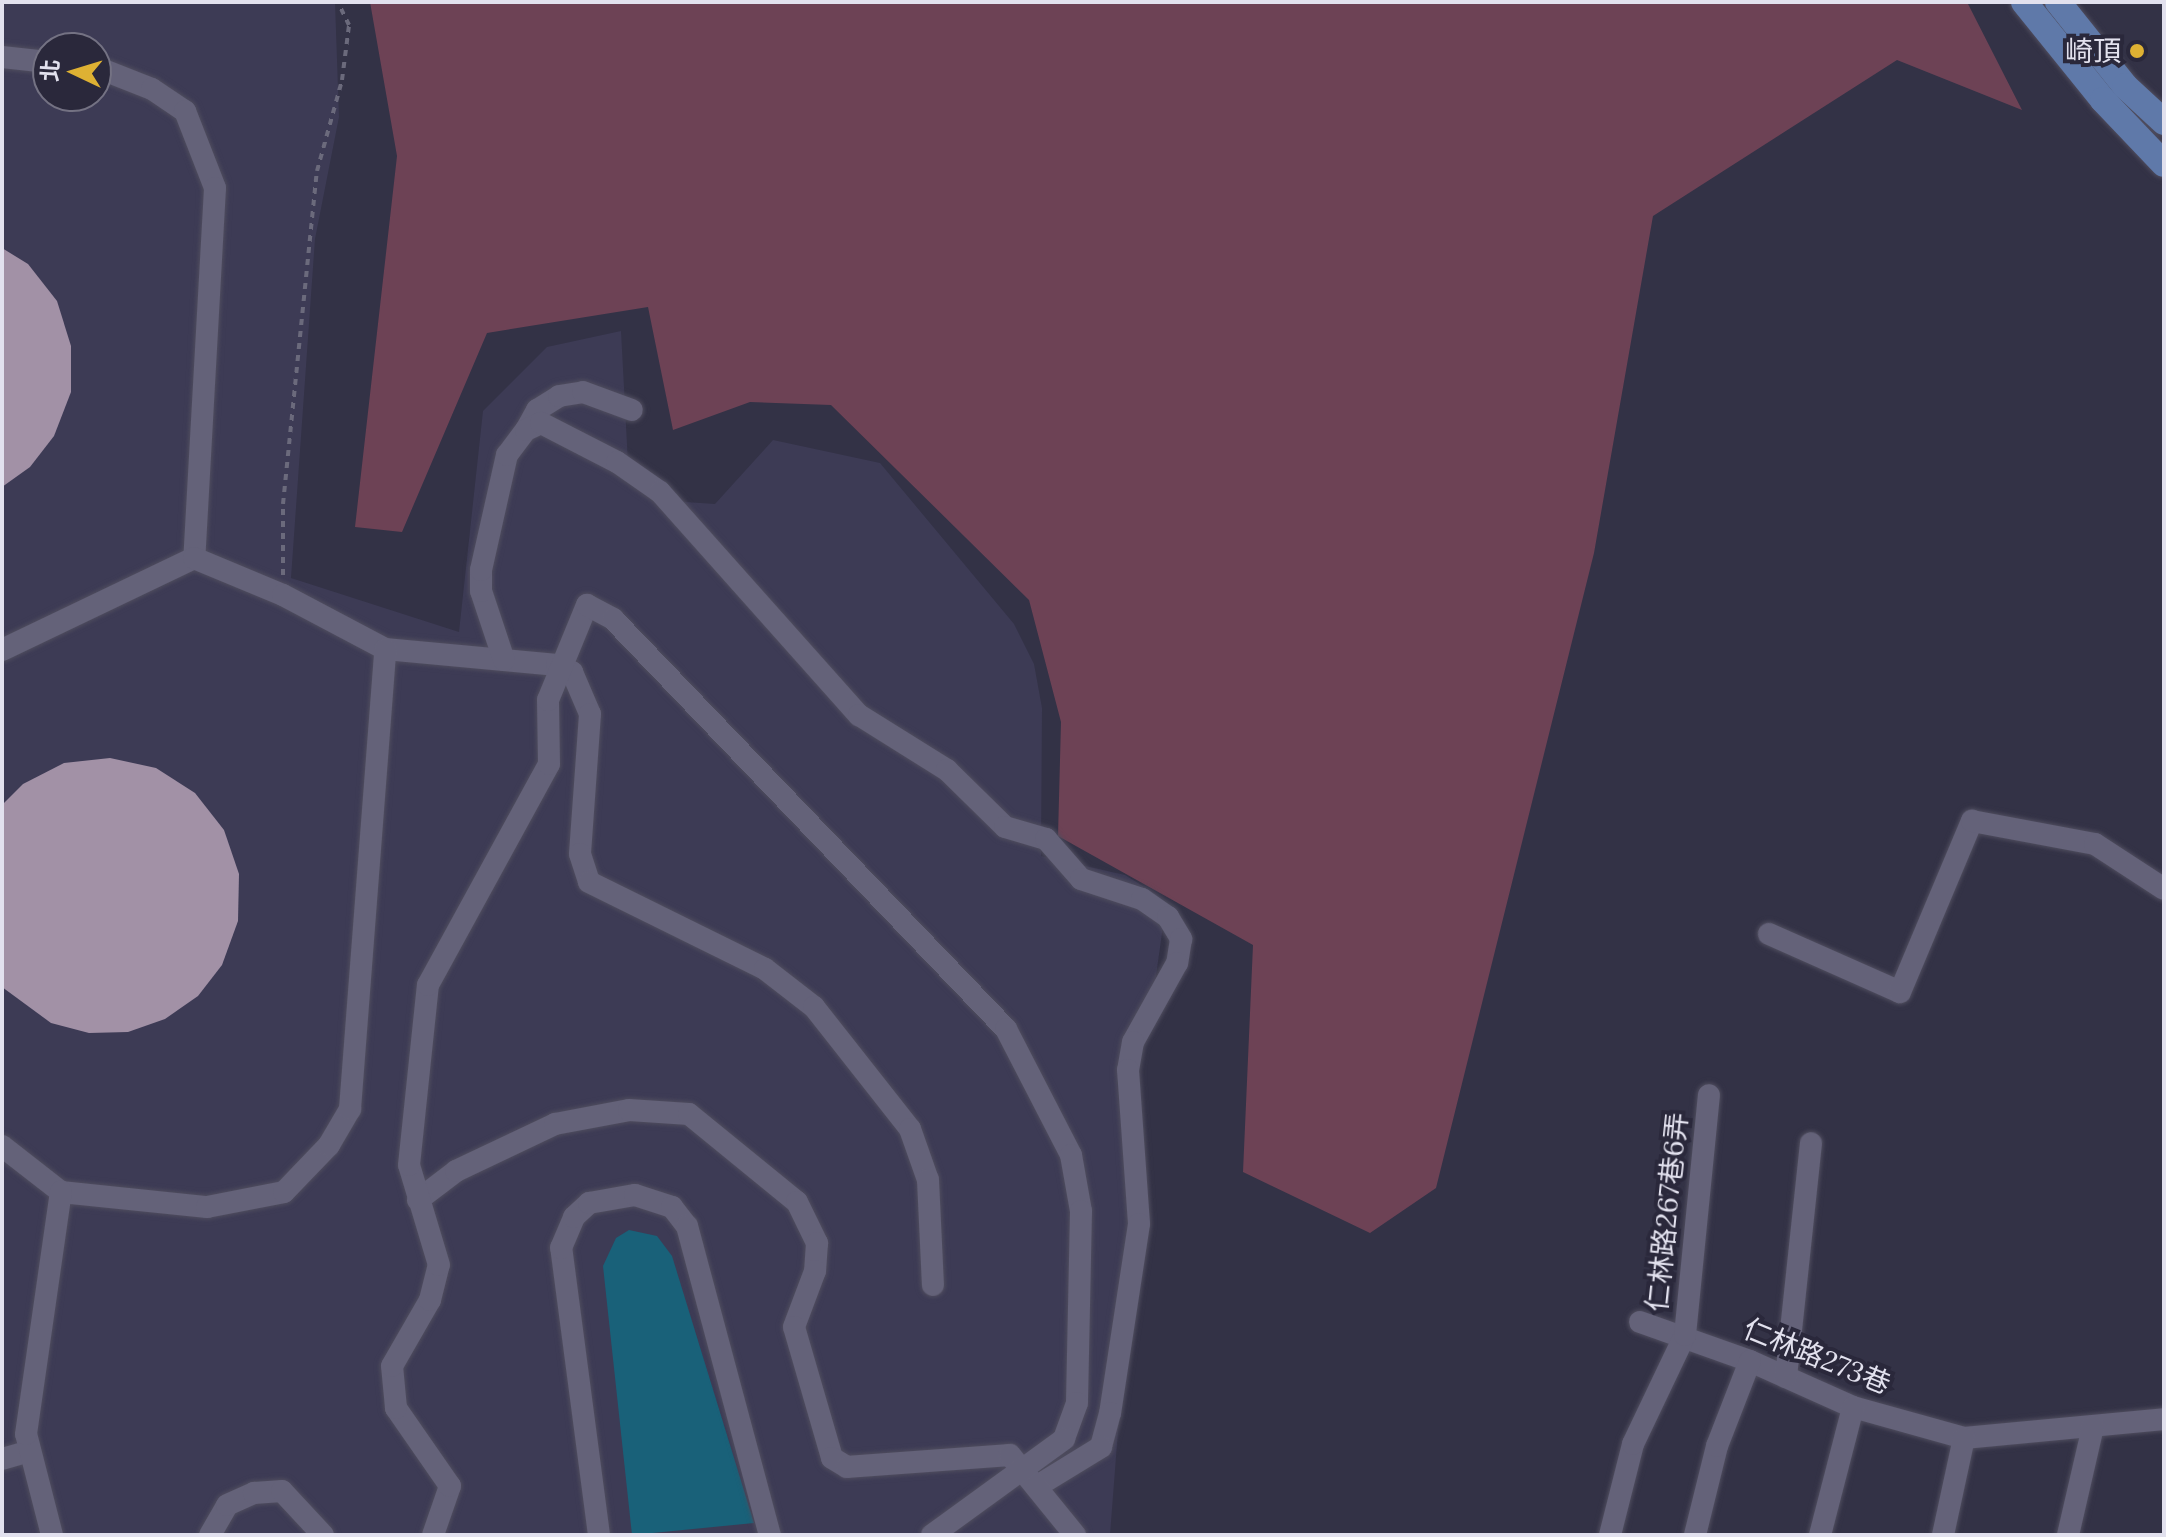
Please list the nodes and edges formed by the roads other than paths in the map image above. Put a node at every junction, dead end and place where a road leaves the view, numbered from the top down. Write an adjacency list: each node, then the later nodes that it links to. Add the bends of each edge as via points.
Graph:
1 (2024, 2): 7 (main road, via 2103,100)
2 (2058, 2): 6 (main road, via 2125,86)
3 (2, 57): 4 (street)
4 (32, 60)
5 (112, 73): 10 (street, via 152,89 185,111 215,188)
6 (2164, 122)
7 (2164, 164)
8 (632, 410): 9 (street, via 583,392 559,396 537,410)
9 (526, 430): 13 (street, via 507,455 481,570 481,591); 33 (street, via 541,423 564,433 660,492 859,715 947,770 1005,827 1046,839 1081,879 1142,899 1168,917 1181,939 1167,990 1133,1042 1128,1070 1139,1224 1101,1447)
10 (194, 558): 11 (street, via 283,595); 12 (street)
11 (385, 649): 13 (street); 20 (street, via 350,1109 329,1145 284,1192 207,1207)
12 (2, 650)
13 (504, 660): 14 (street)
14 (557, 665): 21 (street, via 548,700 549,764 428,985 409,1165); 22 (street, via 572,672 590,714 580,854 589,882 765,969 814,1007 910,1129 928,1180); 33 (street, via 587,605 613,619 1006,1029 1071,1155 1081,1211 1077,1403 1064,1439)
15 (2164, 889): 16 (street, via 2095,844 1972,821 1900,992)
16 (1769, 934)
17 (1709, 1095): 24 (street, 仁林路267巷6弄)
18 (1811, 1143): 26 (street)
19 (2, 1146): 20 (street)
20 (61, 1192): 31 (street, via 26,1434)
21 (418, 1200): 33 (street, via 456,1171 555,1124 629,1110 689,1114 797,1202 817,1243 815,1271 794,1327 832,1458 847,1467 1010,1455); 37 (street, via 439,1265 430,1300 392,1366 396,1408 450,1486)
22 (933, 1285)
23 (1640, 1322): 24 (street, 仁林路273巷)
24 (1685, 1335): 25 (street, 仁林路273巷); 42 (street, 仁林路267巷6弄, via 1633,1444)
25 (1750, 1361): 26 (street, 仁林路273巷); 43 (street, via 1717,1446)
26 (1786, 1377): 27 (street, 仁林路273巷)
27 (1853, 1407): 30 (street, 仁林路273巷); 44 (street)
28 (2164, 1419): 29 (street, 仁林路273巷)
29 (2093, 1427): 30 (street, 仁林路273巷); 46 (street)
30 (1964, 1438): 45 (street)
31 (30, 1451): 32 (street); 34 (street)
32 (2, 1459)
33 (1033, 1478): 40 (street); 41 (street)
34 (52, 1535)
35 (210, 1535): 36 (street, via 227,1505 254,1493 282,1491)
36 (323, 1535)
37 (433, 1535)
38 (599, 1535): 39 (street, via 561,1248 574,1217 589,1203 635,1195 672,1207 687,1226)
39 (770, 1535)
40 (932, 1535)
41 (1075, 1535)
42 (1610, 1535)
43 (1695, 1535)
44 (1820, 1535)
45 (1943, 1535)
46 (2068, 1535)

